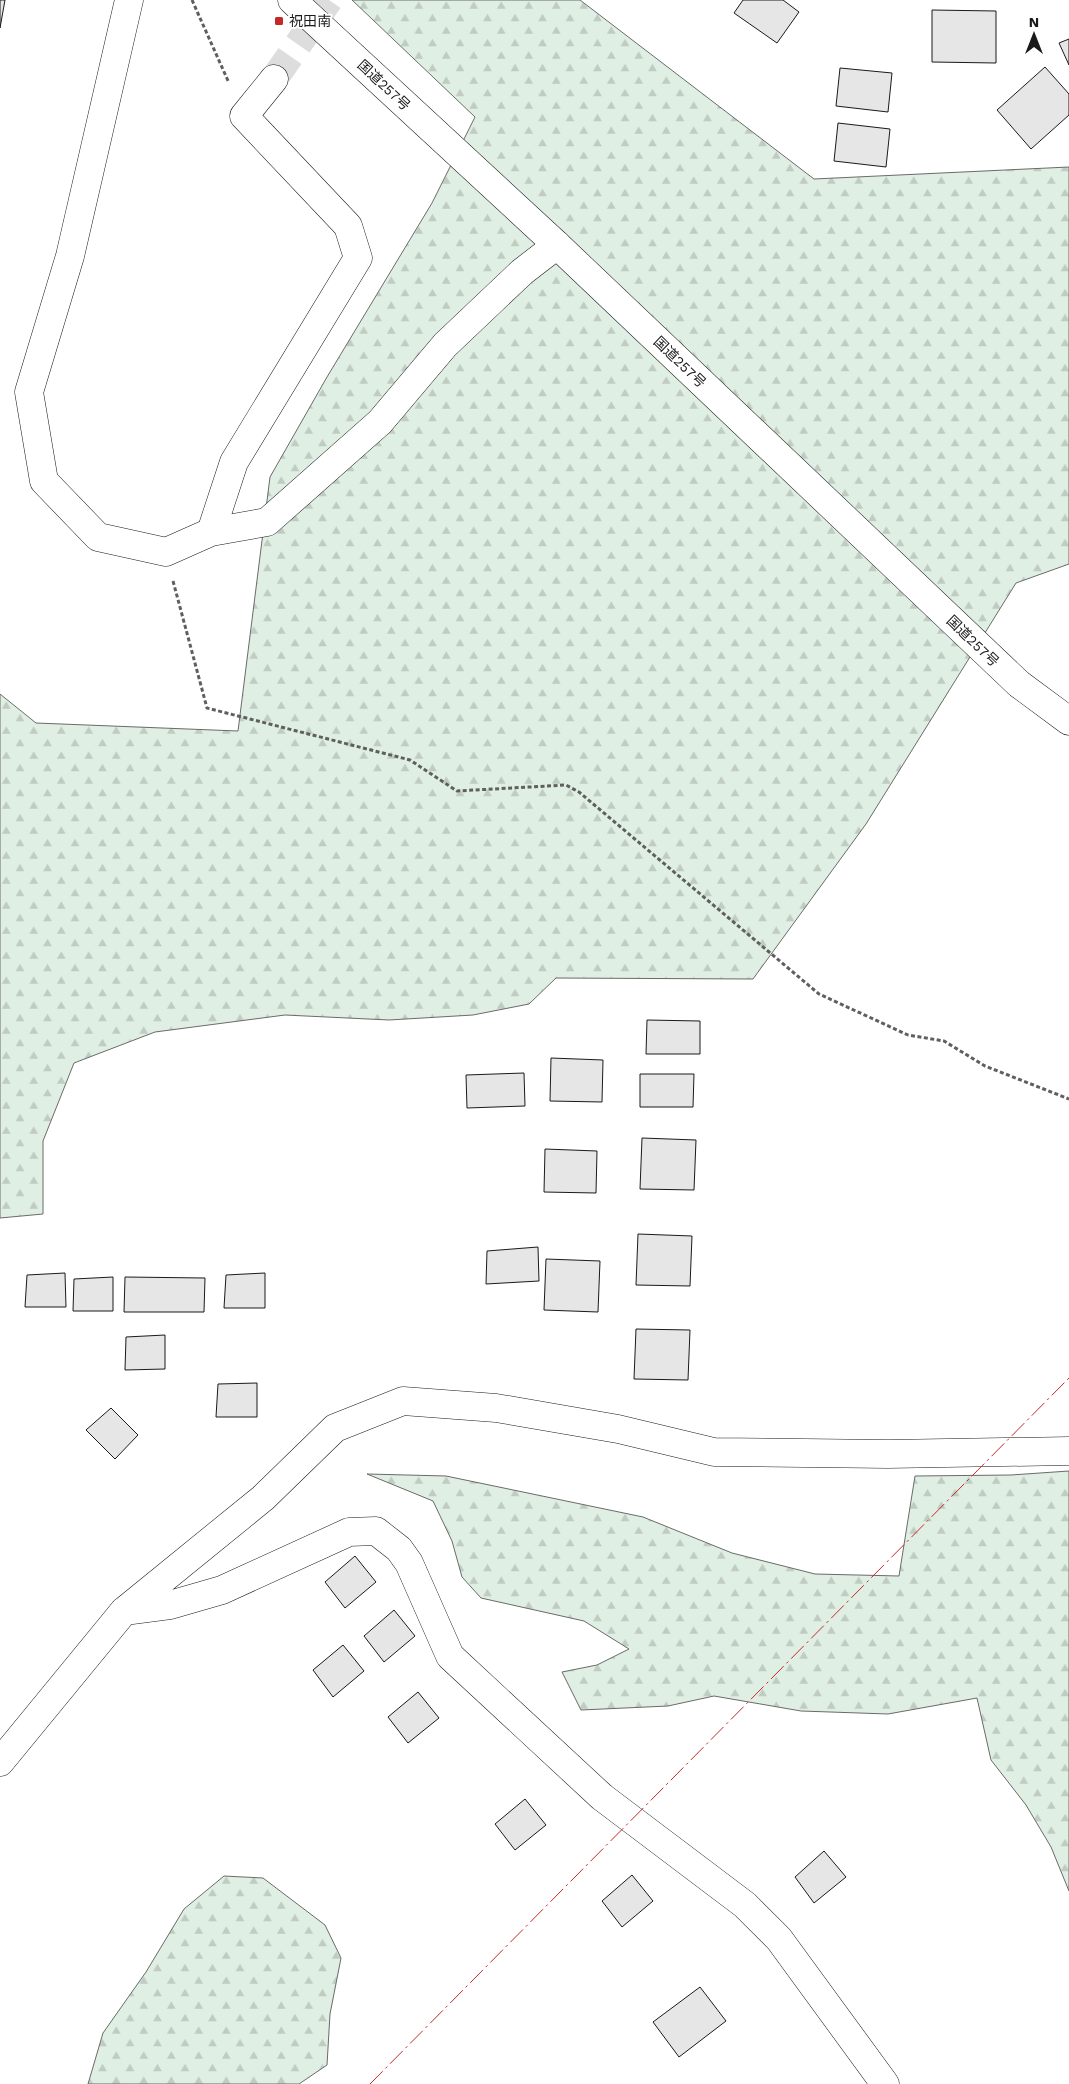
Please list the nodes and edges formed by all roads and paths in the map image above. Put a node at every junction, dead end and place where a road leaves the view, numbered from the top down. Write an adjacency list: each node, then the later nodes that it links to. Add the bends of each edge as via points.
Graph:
1 (129, 0): 8 (main road, via 70,256 29,392 44,481 98,537)
2 (192, 0): 5 (path)
3 (292, 0): 6 (main road, 国道257号)
4 (274, 79): 5 (main road)
5 (244, 116): 7 (main road, via 348,226 358,258 234,462)
6 (557, 245): 7 (main road, via 522,272 445,345 380,422 267,522); 9 (main road, 国道257号, via 1018,684)
7 (211, 532): 8 (main road)
8 (166, 552): 10 (path, via 208,708 410,760 457,791 566,786 579,792 819,994 908,1035 944,1041 985,1066)
9 (1069, 722)
10 (1069, 1099)
11 (1069, 1451): 12 (main road, via 714,1452 618,1429 496,1408 403,1401 335,1428 263,1498)
12 (124, 1611): 13 (main road); 14 (main road, via 170,1605 222,1590 349,1532 376,1531 399,1549 409,1563 450,1656 602,1797 745,1905 779,1939)
13 (0, 1762)
14 (885, 2084)

